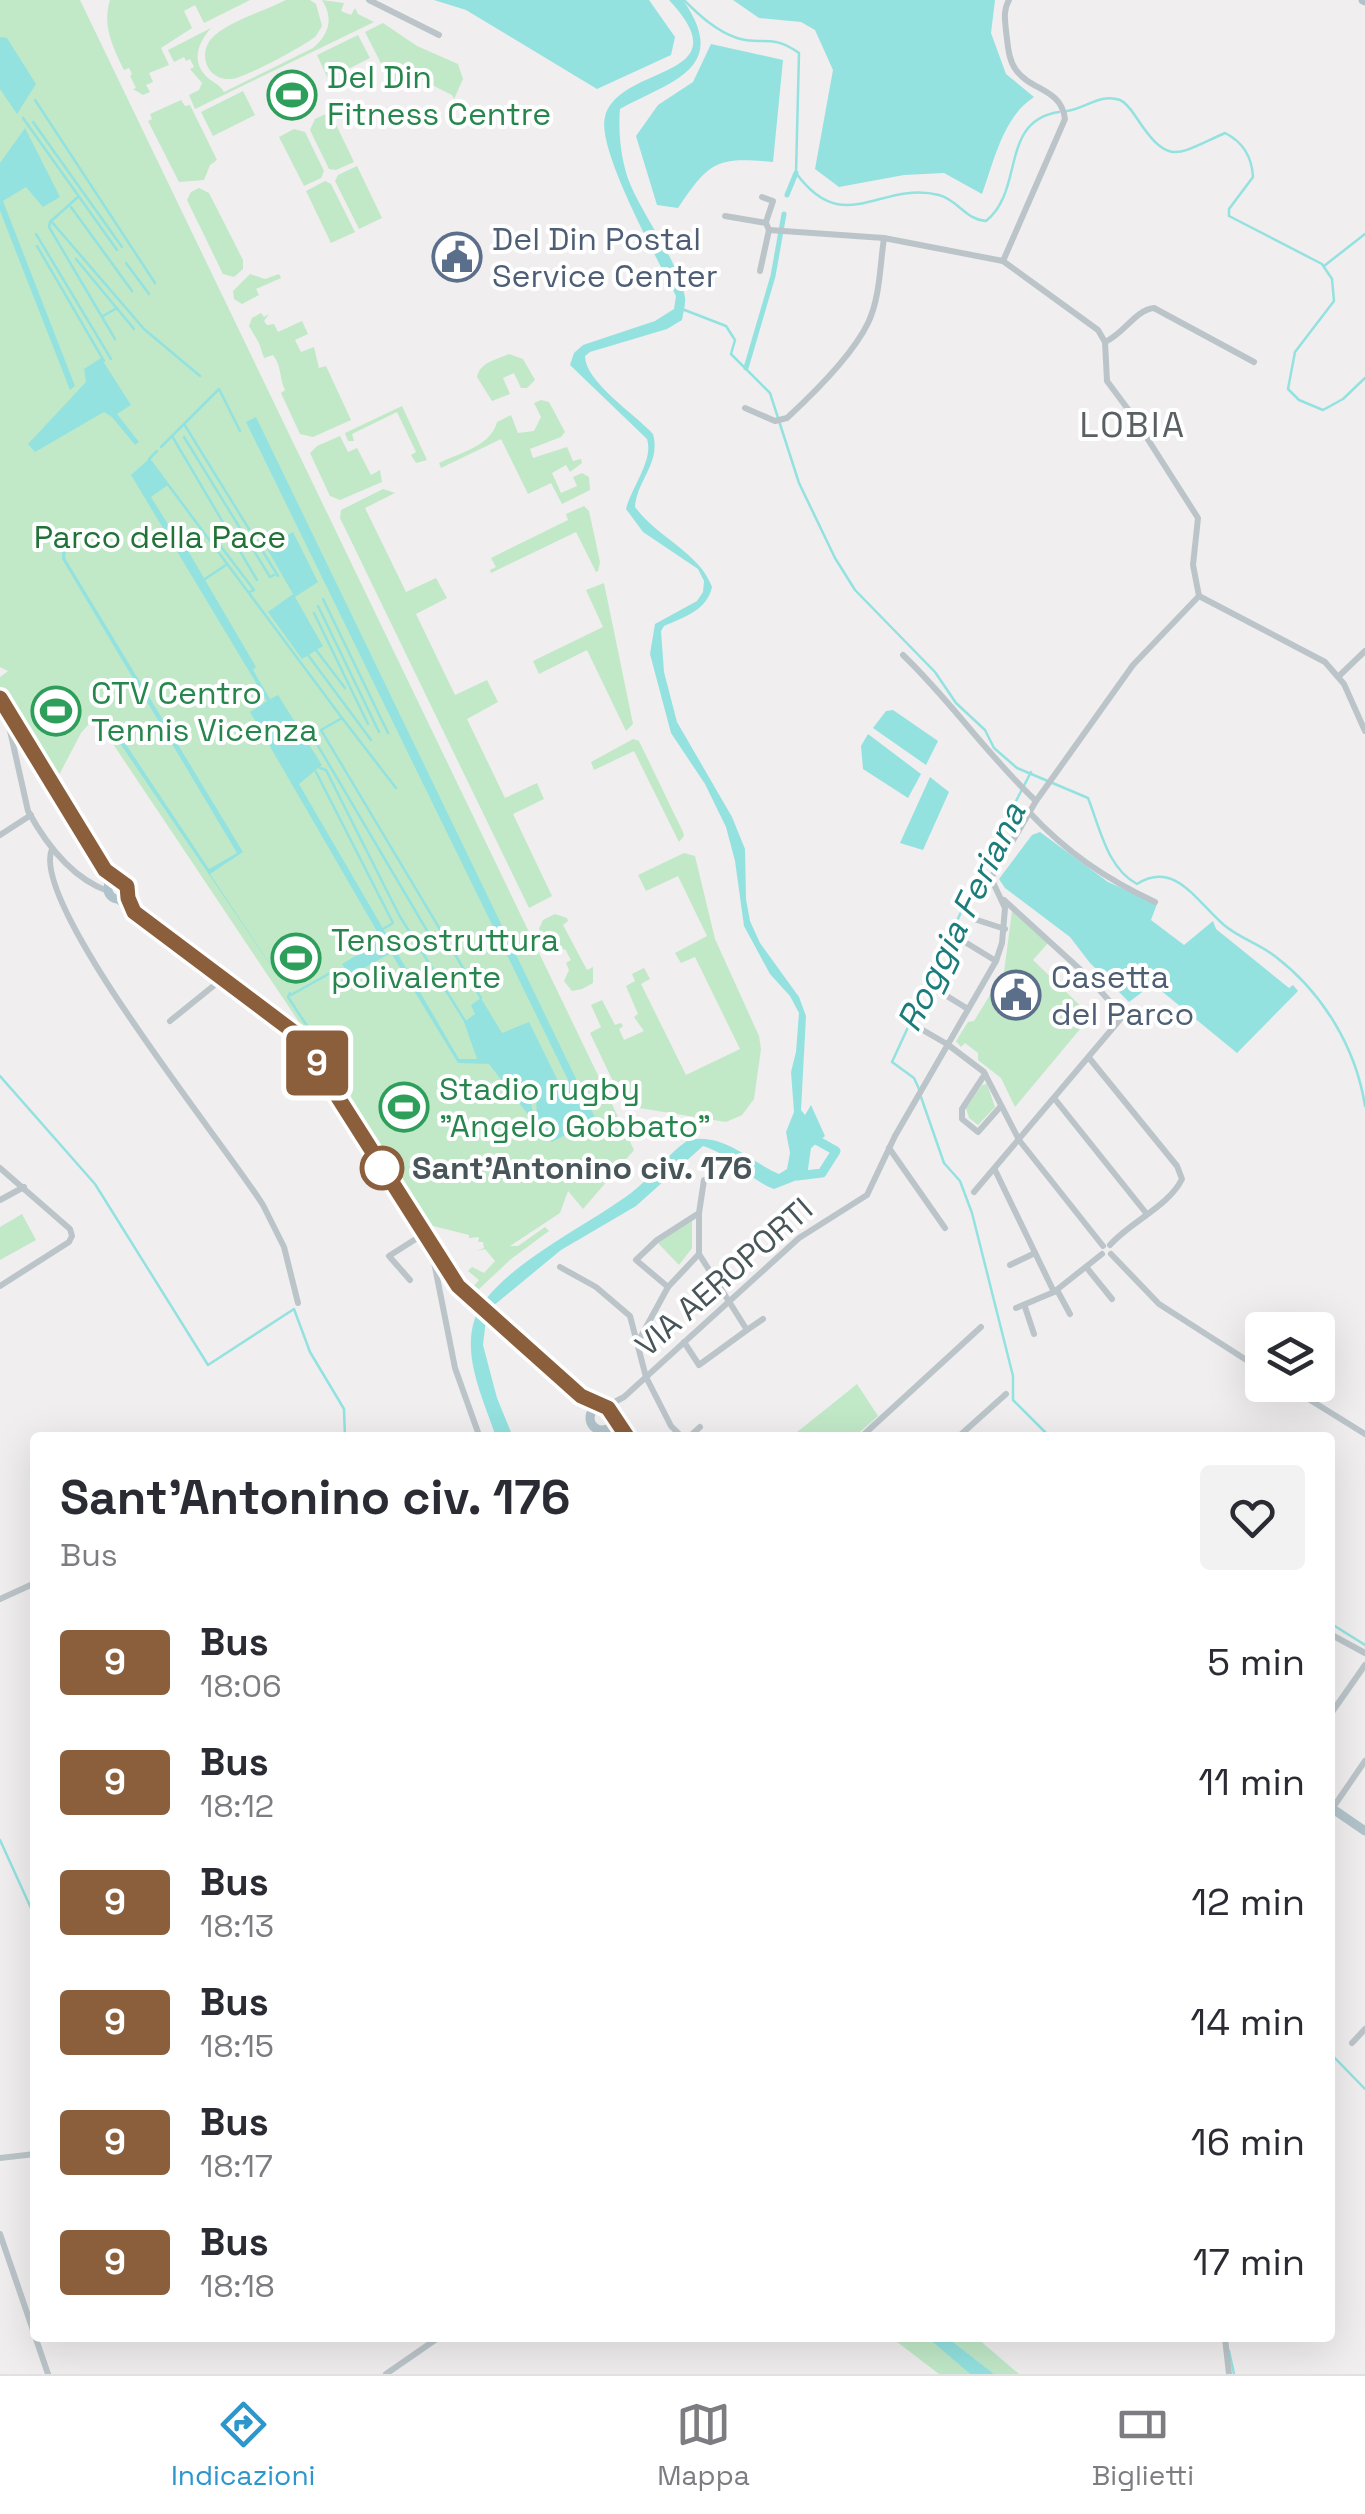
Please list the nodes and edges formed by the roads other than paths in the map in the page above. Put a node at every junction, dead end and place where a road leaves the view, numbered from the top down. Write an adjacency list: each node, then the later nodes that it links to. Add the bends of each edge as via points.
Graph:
1 (369, 0): 3 (street)
2 (1009, 0): 8 (street, via 1005,22 1013,66 1047,90 1064,112 1064,126)
3 (439, 35)
4 (762, 197): 6 (street, via 773,201)
5 (725, 216): 6 (street)
6 (768, 226): 7 (street); 9 (street)
7 (884, 238): 8 (street); 12 (street, via 868,324 820,384 778,421)
8 (1002, 261): 10 (street)
9 (760, 271)
10 (1106, 342): 11 (street, via 1154,308); 13 (street, via 1107,381 1198,518 1193,565)
11 (1254, 362)
12 (745, 408)
13 (1200, 596): 16 (street, via 1312,653); 20 (street, VIA AEROPORTI, via 1133,665)
14 (1365, 651): 16 (street)
15 (903, 655): 20 (street)
16 (1339, 676): 19 (street)
17 (0, 698): 18 (main road)
18 (10, 716): 22 (street); 25 (main road)
19 (1365, 731)
20 (1036, 801): 21 (street, VIA AEROPORTI)
21 (1030, 812): 28 (street, VIA AEROPORTI, via 991,878); 29 (street, via 1054,840 1109,880)
22 (30, 815): 23 (street); 24 (street)
23 (0, 835)
24 (52, 849): 25 (street, via 68,866); 70 (street, via 54,882 76,932 263,1205 290,1264)
25 (112, 885): 26 (main road, via 127,886); 27 (main road)
26 (128, 892): 27 (main road); 30 (main road)
27 (118, 899): 30 (main road)
28 (1003, 900): 32 (street, VIA AEROPORTI); 41 (street, via 1122,1013)
29 (1155, 902)
30 (134, 912): 35 (main road)
31 (974, 919): 32 (street)
32 (1005, 929): 34 (street, VIA AEROPORTI)
33 (960, 939): 34 (street)
34 (996, 961): 37 (street, VIA AEROPORTI)
35 (222, 979): 38 (street); 56 (main road, via 299,1036)
36 (937, 990): 37 (street)
37 (968, 1009): 40 (street, VIA AEROPORTI)
38 (170, 1021)
39 (914, 1025): 40 (street)
40 (948, 1044): 42 (street); 46 (street, VIA AEROPORTI)
41 (1090, 1059): 43 (street); 54 (street, via 1181,1174 1176,1190)
42 (985, 1074): 44 (street); 44 (street, via 962,1120 978,1132)
43 (1054, 1098): 45 (street); 54 (street)
44 (1001, 1106): 45 (street)
45 (1019, 1140): 48 (street); 57 (street)
46 (890, 1148): 55 (street); 69 (street, VIA AEROPORTI, via 867,1195 814,1226)
47 (0, 1168): 50 (street)
48 (995, 1168): 51 (street); 58 (street)
49 (704, 1180): 53 (street)
50 (24, 1186): 52 (street); 65 (street, via 72,1236)
51 (974, 1192)
52 (0, 1200)
53 (699, 1213): 59 (street); 66 (street, via 636,1260)
54 (1146, 1213): 57 (street)
55 (945, 1228)
56 (423, 1236): 63 (main road); 63 (main road); 64 (street, via 389,1256)
57 (1106, 1250): 62 (street); 78 (street, via 1159,1304)
58 (1034, 1253): 60 (street); 67 (street)
59 (699, 1254): 66 (street); 69 (street)
60 (1010, 1266)
61 (560, 1267): 76 (street, via 620,1304)
62 (1087, 1268): 67 (street); 68 (street)
63 (443, 1274): 81 (main road); 89 (street, via 455,1368)
64 (410, 1280)
65 (0, 1286)
66 (668, 1287): 76 (street)
67 (1055, 1291): 71 (street); 75 (street, via 1020,1308)
68 (1112, 1299)
69 (730, 1300): 74 (street); 77 (street, VIA AEROPORTI)
70 (298, 1302)
71 (1070, 1314)
72 (763, 1319): 74 (street)
73 (982, 1327): 94 (street)
74 (747, 1330): 77 (street, via 699,1365)
75 (1034, 1334)
76 (639, 1341): 79 (street)
77 (684, 1342): 79 (street, VIA AEROPORTI)
78 (1245, 1359)
79 (646, 1378): 82 (street, VIA AEROPORTI); 92 (street)
80 (1006, 1394): 95 (street)
81 (581, 1396): 84 (main road); 85 (main road)
82 (624, 1398): 84 (street, VIA AEROPORTI); 86 (street, VIA AEROPORTI)
83 (1313, 1402): 96 (street)
84 (602, 1406): 85 (main road); 86 (main road)
85 (590, 1414): 88 (main road, via 593,1426)
86 (614, 1416): 88 (main road); 91 (main road)
87 (700, 1427): 93 (street)
88 (606, 1429): 90 (main road)
89 (478, 1432)
90 (614, 1432)
91 (624, 1432)
92 (678, 1432)
93 (693, 1432)
94 (867, 1432)
95 (964, 1432)
96 (1365, 1434)
97 (30, 1585): 98 (street)
98 (0, 1600)
99 (1335, 1637): 100 (street)
100 (1365, 1653)
101 (1365, 1666): 102 (street)
102 (1335, 1708)
103 (1365, 1761): 104 (street)
104 (1355, 1776): 105 (street); 106 (street)
105 (1365, 1782)
106 (1335, 1803)
107 (1335, 1811): 108 (main road)
108 (1365, 1831)
109 (1365, 2029): 110 (street)
110 (1352, 2042)
111 (30, 2155): 112 (street)
112 (0, 2158)
113 (0, 2234): 114 (street)
114 (30, 2322)
115 (37, 2342): 118 (street)
116 (432, 2342): 119 (street)
117 (1225, 2342): 120 (street)
118 (48, 2374)
119 (386, 2374)
120 (1229, 2374)

